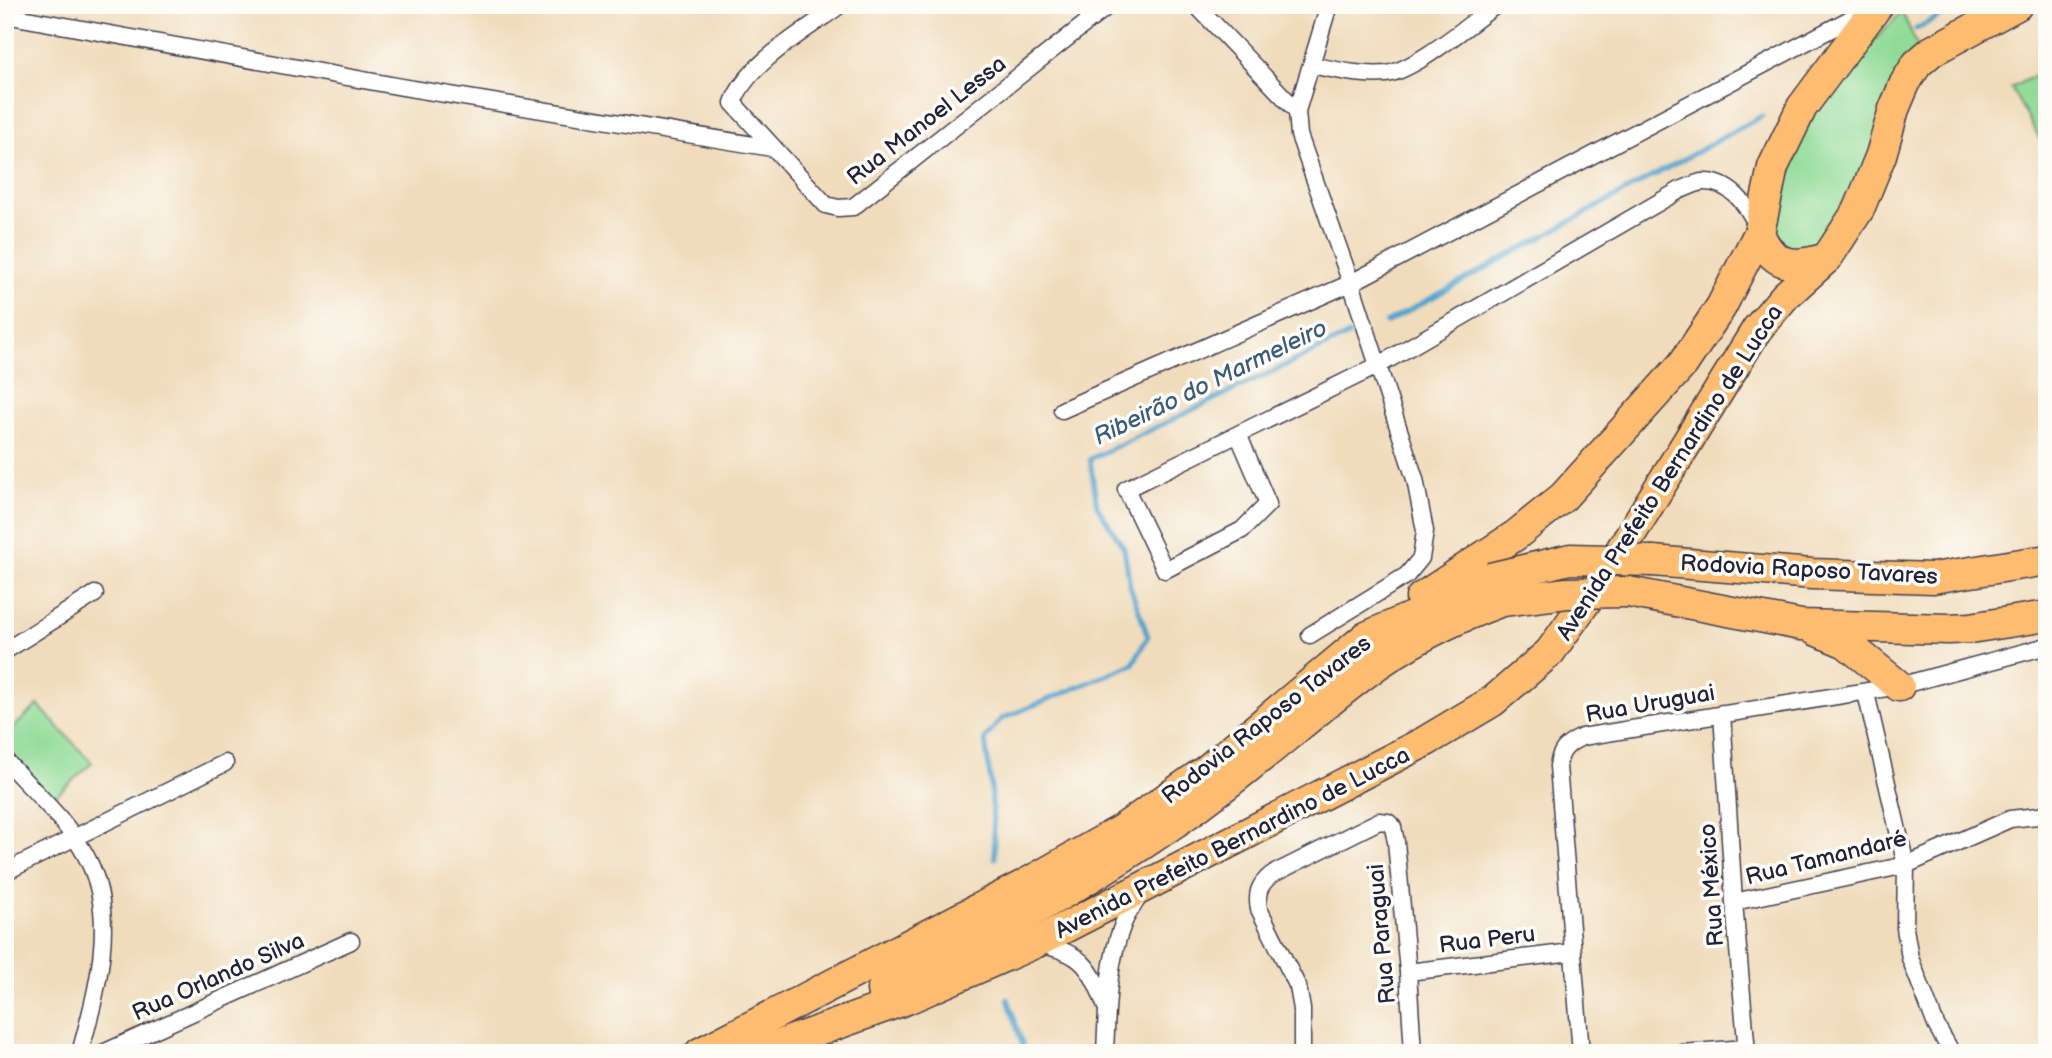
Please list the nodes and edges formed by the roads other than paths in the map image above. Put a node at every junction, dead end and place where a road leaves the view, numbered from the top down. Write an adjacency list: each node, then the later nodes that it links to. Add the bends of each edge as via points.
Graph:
1 (840, 5): 11 (street, Rua Manoel Lessa, via 753,70 738,89 733,103)
2 (1109, 5): 11 (street, Rua Manoel Lessa, via 853,207 826,205)
3 (1196, 5): 10 (street)
4 (1329, 5): 9 (street)
5 (1496, 5): 9 (street, via 1390,74)
6 (1877, 5): 12 (highway, Avenida Prefeito Bernardino de Lucca, via 1802,107 1773,167); 14 (street)
7 (2017, 5): 13 (highway, Avenida Prefeito Bernardino de Lucca, via 1932,51 1917,64 1894,108 1859,209)
8 (5, 15): 11 (street)
9 (1311, 65): 10 (street)
10 (1297, 111): 14 (street, via 1307,162)
11 (772, 148)
12 (1759, 233): 13 (highway, via 1771,255 1784,262 1797,265); 15 (street, via 1750,210 1732,191 1701,182); 24 (highway, Avenida Prefeito Bernardino de Lucca, via 1721,307 1682,364 1563,497 1516,535)
13 (1827, 258): 36 (highway, Avenida Prefeito Bernardino de Lucca, via 1757,329 1611,566 1550,652 1493,701 1426,741)
14 (1351, 283): 15 (street); 16 (street)
15 (1378, 365): 17 (street); 23 (street, via 1415,479 1425,531 1421,558 1407,575)
16 (1062, 410)
17 (1238, 434): 17 (street, via 1126,489 1166,570 1242,530 1268,504)
18 (2047, 560): 19 (highway, Rodovia Raposo Tavares, bridge, via 1933,578 1570,559)
19 (1496, 589): 22 (highway, Rodovia Raposo Tavares, bridge, via 1628,592); 24 (highway, Rodovia Raposo Tavares, via 1466,593); 47 (highway, Rodovia Raposo Tavares, via 1468,613 1365,674 1179,820 1059,895)
20 (95, 594): 26 (street)
21 (2047, 616): 22 (highway, Rodovia Raposo Tavares, via 1949,629)
22 (1801, 625): 27 (highway, via 1846,643)
23 (1310, 635)
24 (1366, 638): 46 (highway, Rodovia Raposo Tavares, via 1208,769 1121,830)
25 (2047, 646): 27 (street, Rua Uruguai)
26 (5, 651)
27 (1899, 686): 28 (street, Rua Uruguai)
28 (1866, 693): 29 (street, Rua Uruguai); 34 (street)
29 (1722, 713): 37 (street, Rua México); 40 (street, Rua Uruguai, via 1581,737 1563,750 1558,766)
30 (5, 760): 33 (street)
31 (225, 764): 33 (street)
32 (2047, 815): 34 (street, Rua Tamandaré, via 2010,819)
33 (74, 837): 35 (street); 44 (street, via 90,863 103,919 97,978)
34 (1906, 865): 37 (street, Rua Tamandaré); 53 (street, via 1905,928 1910,958)
35 (5, 872)
36 (1146, 887): 39 (highway, Avenida Prefeito Bernardino de Lucca); 42 (street, via 1124,922 1116,946)
37 (1734, 902): 43 (street, Rua México)
38 (351, 941): 45 (street, Rua Orlando Silva)
39 (1035, 943): 42 (street, via 1062,949 1086,966); 47 (highway, Avenida Prefeito Bernardino de Lucca, via 907,999)
40 (1572, 952): 41 (street, Rua Peru); 51 (street, Rua Uruguai)
41 (1409, 972): 49 (street, Rua Paraguai, via 1396,842 1388,822 1379,821 1271,875 1261,883 1257,899 1298,988); 50 (street, Rua Paraguai)
42 (1107, 1009): 48 (street)
43 (1746, 1051): 52 (street)
44 (80, 1053)
45 (103, 1053)
46 (700, 1053)
47 (755, 1053)
48 (1105, 1053)
49 (1302, 1053)
50 (1413, 1053)
51 (1581, 1053)
52 (1682, 1053)
53 (1952, 1053)

